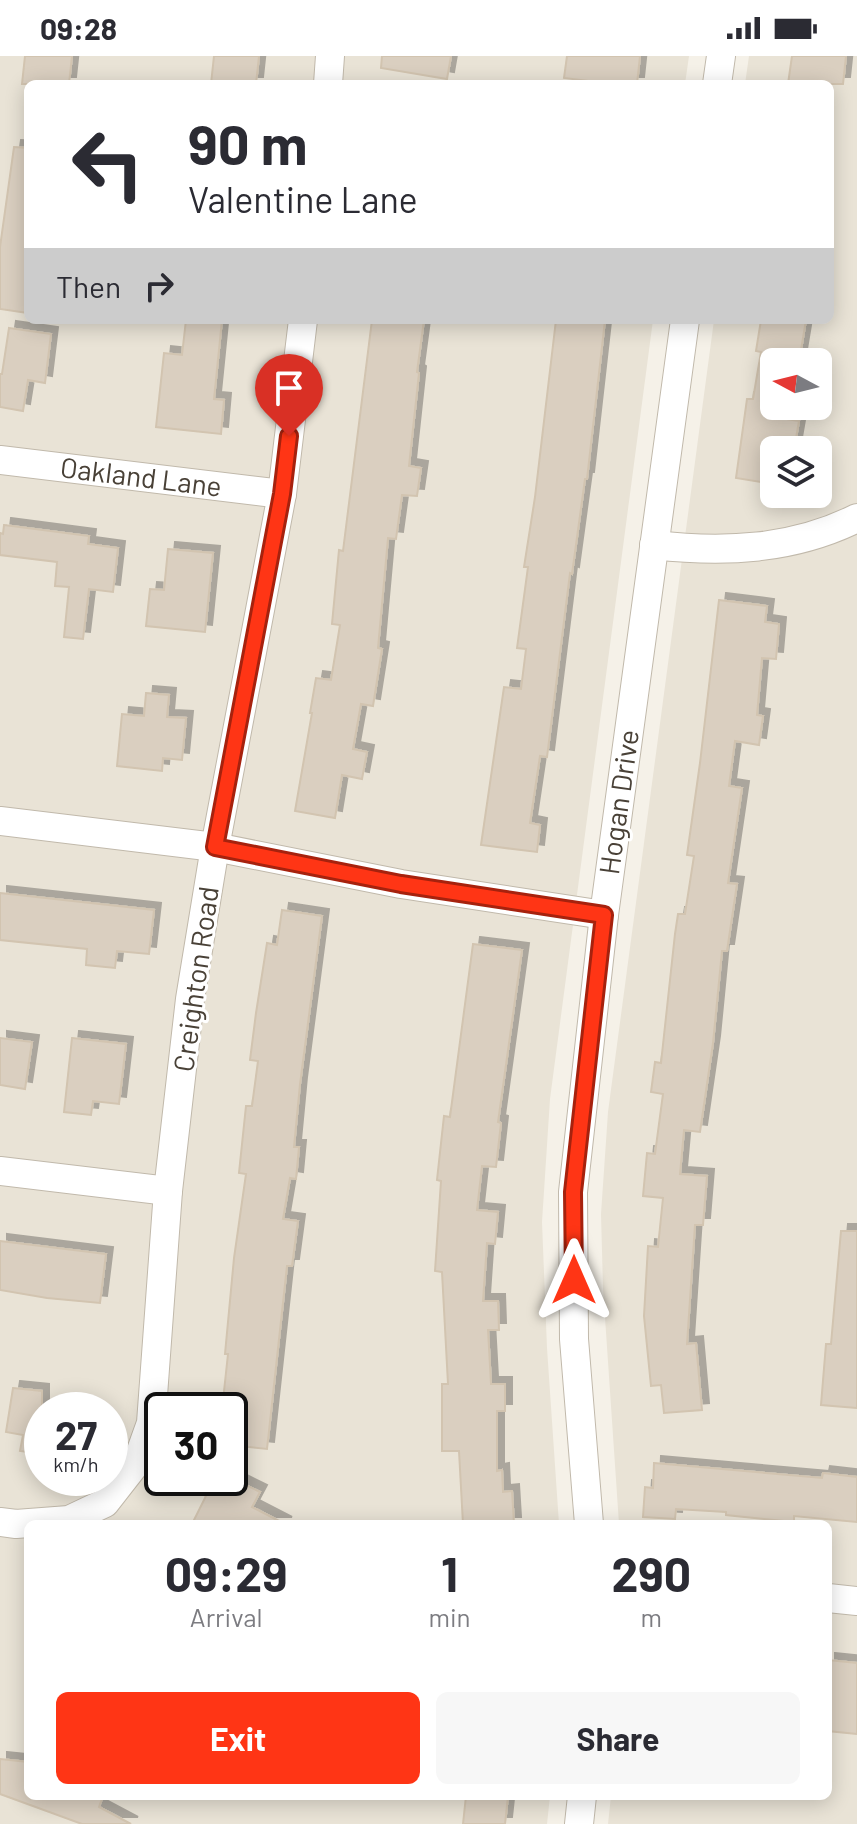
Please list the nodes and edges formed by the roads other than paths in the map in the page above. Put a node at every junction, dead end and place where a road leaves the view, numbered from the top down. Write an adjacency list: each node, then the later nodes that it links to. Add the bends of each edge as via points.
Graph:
1 (330, 56): 3 (street)
2 (721, 56): 4 (street)
3 (328, 80)
4 (718, 80)
5 (303, 324): 8 (street, Creighton Road)
6 (684, 324): 10 (street, Hogan Drive)
7 (0, 460): 8 (street, Oakland Lane)
8 (282, 494): 12 (street, Creighton Road)
9 (857, 518): 10 (street, via 776,545 726,550)
10 (654, 545): 13 (street, Hogan Drive)
11 (0, 821): 12 (street)
12 (215, 847): 13 (street, via 401,884); 15 (street, Creighton Road, via 190,999)
13 (604, 915): 17 (street, Hogan Drive, via 573,1192 574,1339)
14 (0, 1171): 15 (street)
15 (168, 1191): 16 (street, Creighton Road, via 151,1423 137,1462 105,1503)
16 (69, 1520)
17 (589, 1520)
18 (0, 1522): 19 (street, Creighton Road)
19 (24, 1523)
20 (832, 1598): 21 (street)
21 (857, 1601)
22 (582, 1800): 23 (street)
23 (579, 1824)

